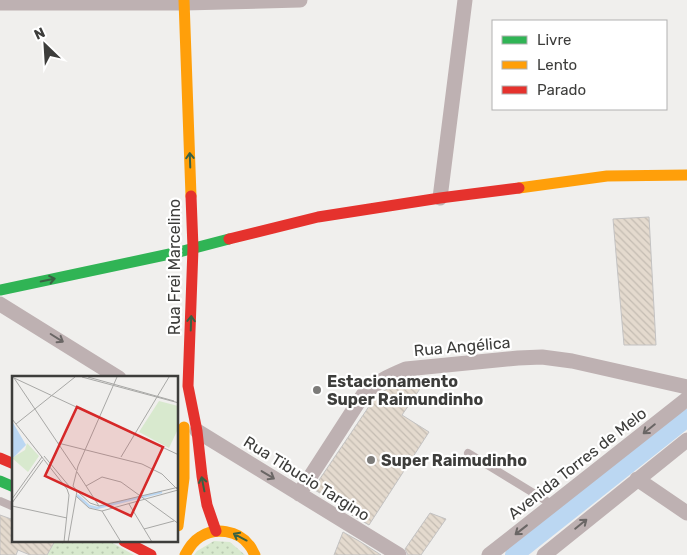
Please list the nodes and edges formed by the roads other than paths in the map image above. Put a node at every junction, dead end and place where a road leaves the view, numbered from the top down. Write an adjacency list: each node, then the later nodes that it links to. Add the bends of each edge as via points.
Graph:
1 (300, 0): 3 (street)
2 (465, 0): 6 (street)
3 (184, 1): 4 (street); 7 (main road, Rua Frei Marcelino, one-way to 3)
4 (0, 2)
5 (687, 175): 6 (main road, via 606,176)
6 (440, 198): 7 (main road, via 318,217)
7 (193, 248): 8 (main road, one-way to 7); 11 (main road, Rua Frei Marcelino, one-way to 7)
8 (0, 290)
9 (0, 304): 10 (street, one-way to 10)
10 (116, 376)
11 (188, 386): 14 (main road); 15 (main road, Rua Frei Marcelino)
12 (687, 386): 23 (street, Rua Angélica, via 542,357 406,369 377,382 363,395)
13 (687, 399): 25 (street, Avenida Torres de Melo, one-way to 25)
14 (181, 419): 28 (main road, via 184,478)
15 (197, 431): 23 (street, Rua Tibucio Targino, one-way to 23); 29 (main road, Rua Frei Marcelino, one-way to 15, via 207,505)
16 (687, 440): 20 (street)
17 (468, 452): 25 (lane)
18 (0, 458): 19 (main road)
19 (12, 463)
20 (637, 479): 27 (street); 36 (street, one-way to 20)
21 (0, 481): 22 (main road)
22 (12, 486)
23 (299, 494): 34 (street, Rua Tibucio Targino)
24 (0, 501): 26 (lane)
25 (553, 505): 35 (street, Avenida Torres de Melo, one-way to 35)
26 (12, 506)
27 (687, 513)
28 (179, 518)
29 (216, 531): 31 (main road, via 200,537); 33 (main road, one-way to 29, via 238,534)
30 (126, 542): 32 (main road)
31 (186, 548)
32 (151, 555)
33 (256, 555)
34 (398, 555)
35 (489, 555)
36 (544, 555)

